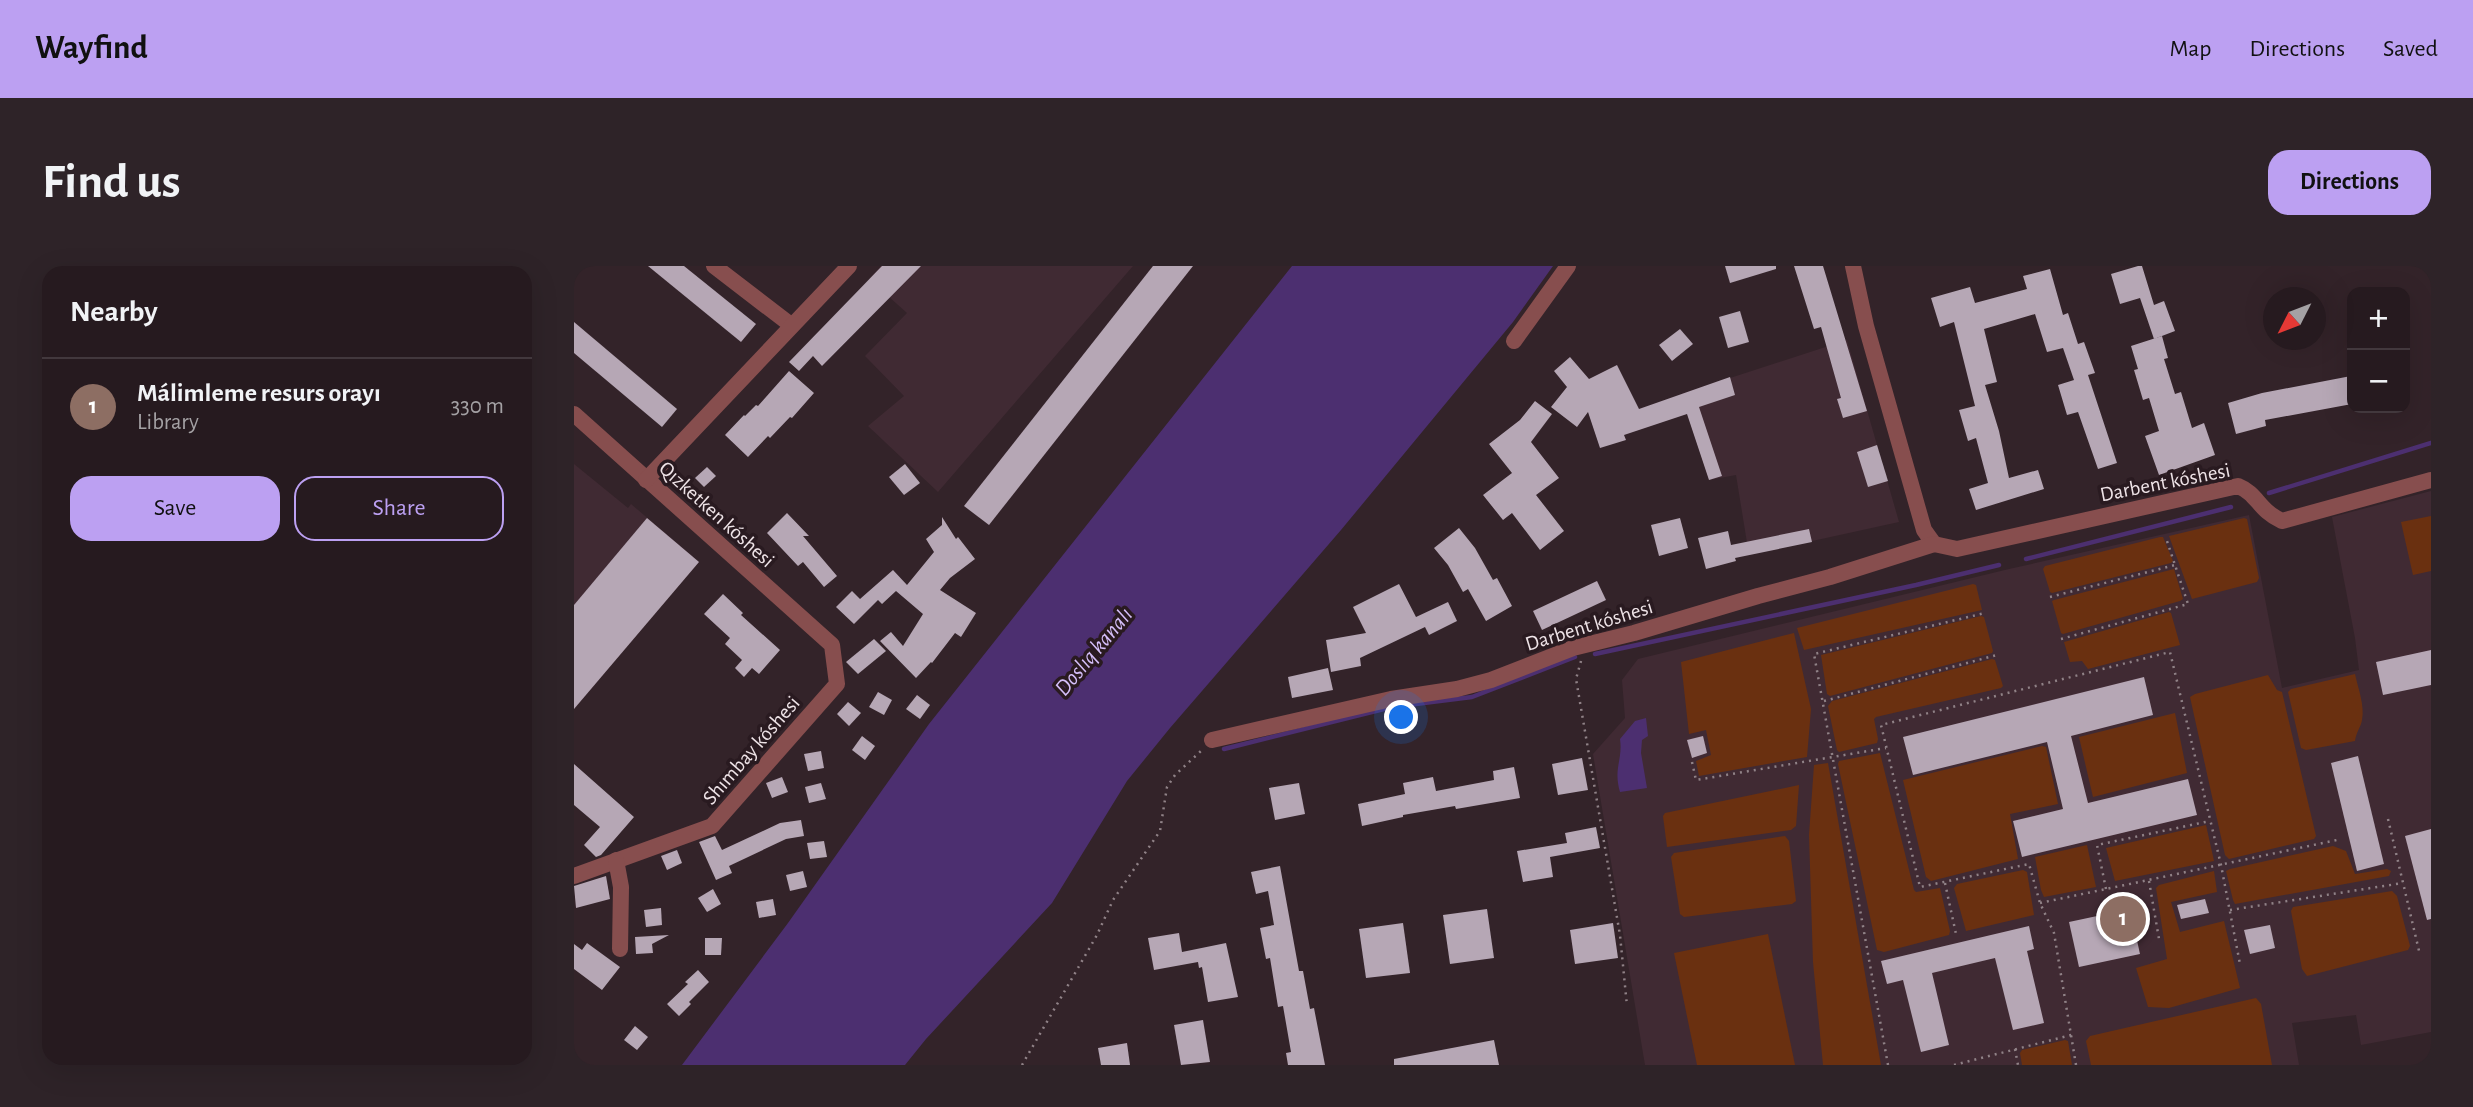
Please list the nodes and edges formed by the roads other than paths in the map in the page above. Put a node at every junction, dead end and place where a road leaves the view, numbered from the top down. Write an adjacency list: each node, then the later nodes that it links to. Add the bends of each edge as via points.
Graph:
1 (714, 266): 5 (street)
2 (849, 266): 5 (street)
3 (1569, 266): 6 (street)
4 (1853, 266): 10 (street, via 1924,530)
5 (791, 325): 8 (street)
6 (1514, 341)
7 (574, 414): 8 (street, Qızketken kóshesi)
8 (646, 480): 11 (street, Qızketken kóshesi)
9 (2431, 480): 10 (street, Darbent kóshesi, via 2282,521 2259,506 2249,490 2238,486 1957,549)
10 (1934, 544): 12 (street, Darbent kóshesi, via 1585,645 1491,680)
11 (832, 645): 13 (street, Shımbay kóshesi, via 837,684 718,821)
12 (1212, 740)
13 (617, 860): 14 (street, Shımbay kóshesi); 15 (street)
14 (574, 876)
15 (620, 949)

